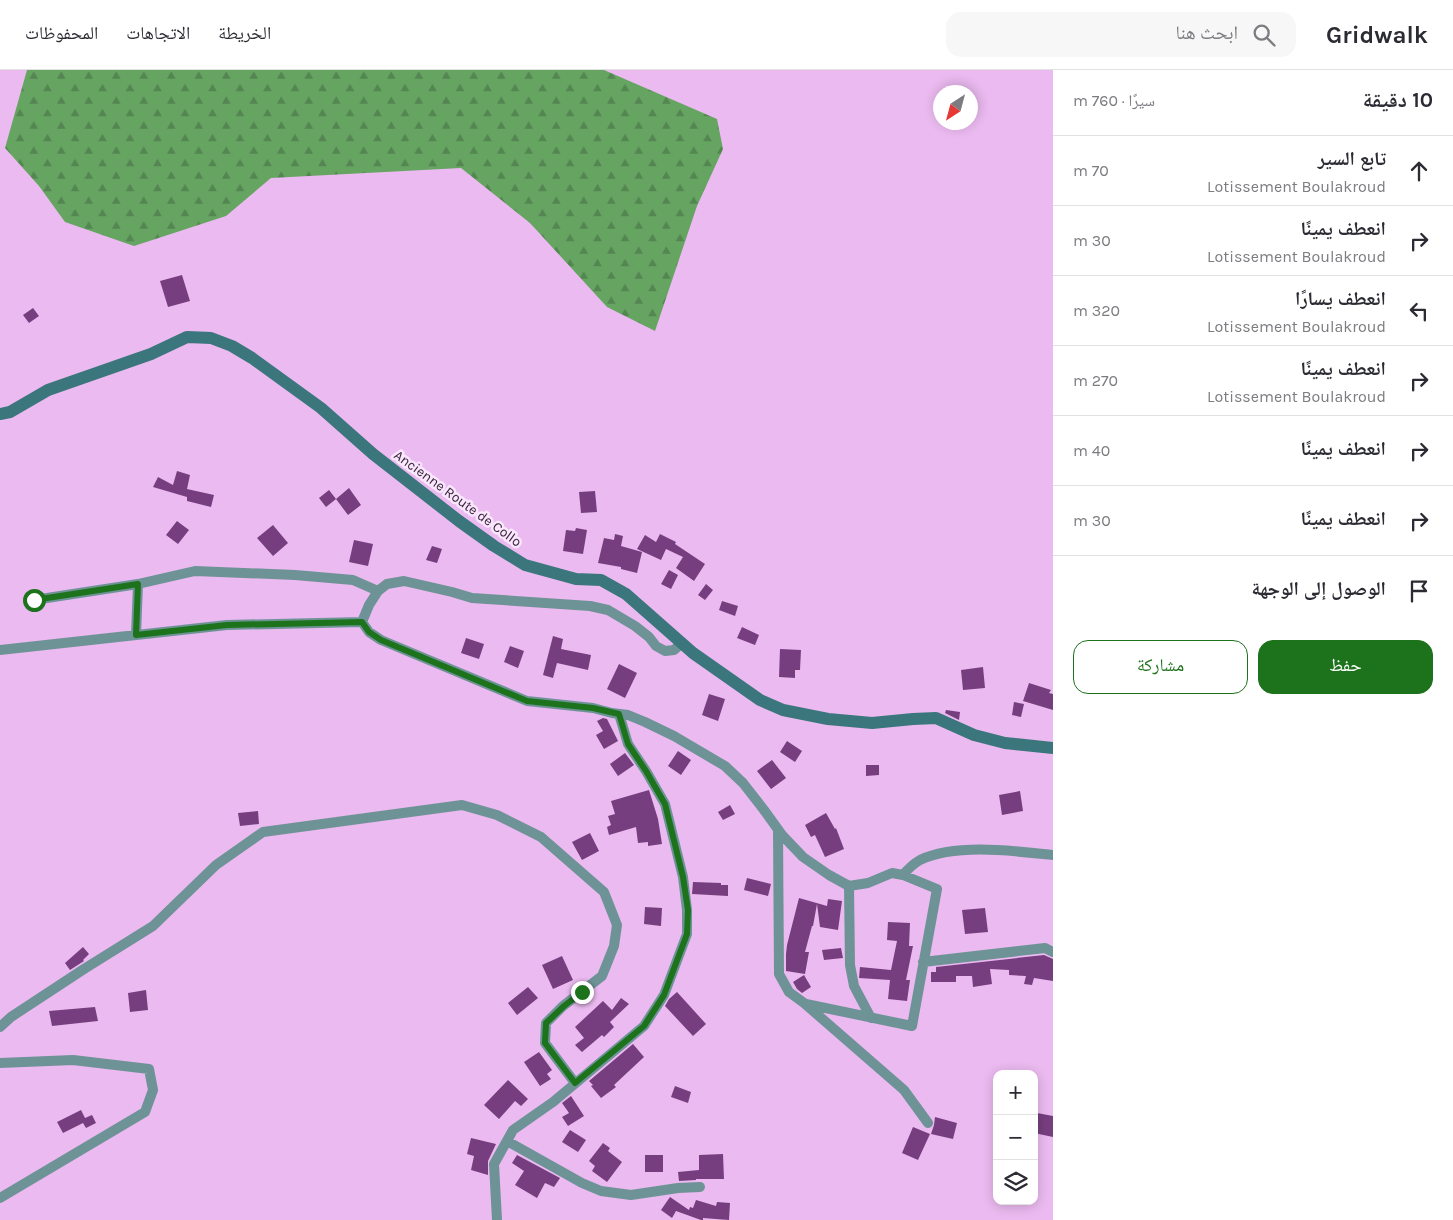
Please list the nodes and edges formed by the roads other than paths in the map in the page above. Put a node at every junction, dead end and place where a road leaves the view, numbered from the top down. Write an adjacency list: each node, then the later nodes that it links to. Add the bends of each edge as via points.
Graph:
1 (0, 414): 7 (main road, Ancienne Route de Collo, via 10,412 48,390 151,354 187,337 211,338 252,358 321,408 373,454 494,546 525,565 576,579 601,580 626,594)
2 (138, 584): 3 (street, via 195,571 295,574 353,580); 4 (street); 6 (street)
3 (378, 591): 5 (street); 7 (street, via 387,584 404,581 472,598 590,606 608,610 635,626 665,651 674,650)
4 (34, 600)
5 (362, 622): 6 (street, via 227,625); 9 (street, via 381,640 527,701)
6 (136, 635): 8 (street)
7 (682, 643): 10 (main road, Ancienne Route de Collo, via 760,700 783,710 872,723 936,718 974,735 1005,743)
8 (0, 650)
9 (619, 714): 11 (street, via 674,736 725,766 743,783); 21 (street, via 628,744 665,804 683,877 688,910 687,934 664,995 644,1026)
10 (1053, 748)
11 (778, 830): 14 (street, via 803,857); 17 (street, via 779,974 789,992)
12 (1053, 855): 13 (street, via 970,849 920,860)
13 (903, 876): 14 (street, via 892,873 868,883); 16 (street, via 937,889)
14 (849, 886): 18 (street, via 850,966 854,986)
15 (1053, 952): 16 (street, via 1045,948)
16 (923, 962): 18 (street, via 912,1026)
17 (804, 1003): 18 (street); 22 (street, via 904,1090)
18 (872, 1018)
19 (0, 1027): 21 (street, via 153,926 216,865 263,832 462,805 497,815 541,837 604,892 616,925 614,946 602,976 546,1023 545,1043)
20 (0, 1064): 25 (street, via 73,1060 149,1068 153,1090 145,1112)
21 (575, 1083): 23 (street, via 514,1130)
22 (928, 1122)
23 (507, 1142): 24 (street, via 582,1184 601,1191 631,1196); 26 (street, via 494,1164)
24 (700, 1187)
25 (0, 1198)
26 (497, 1220)

